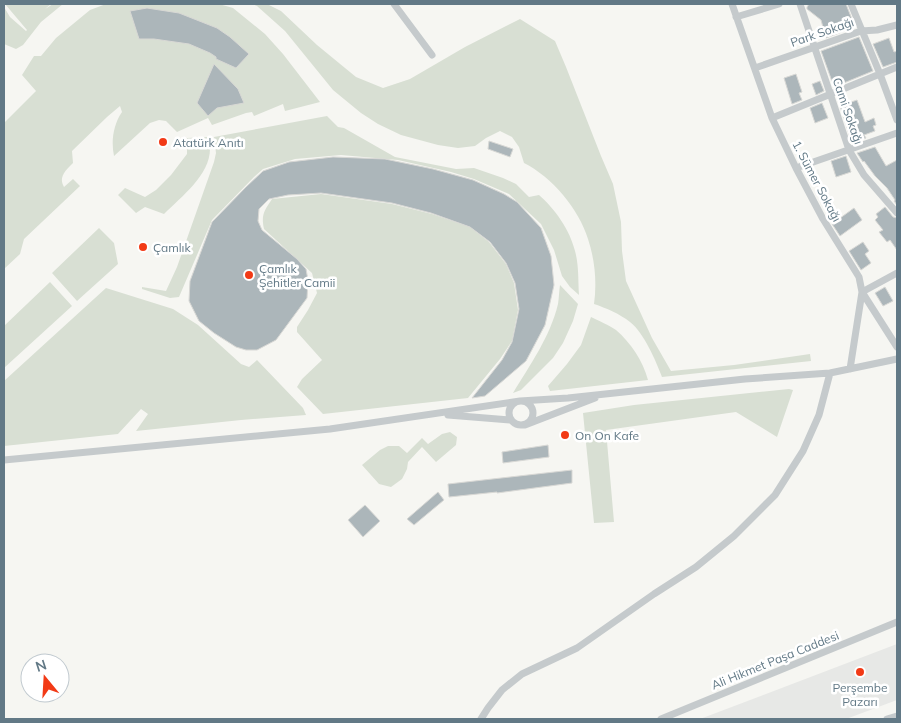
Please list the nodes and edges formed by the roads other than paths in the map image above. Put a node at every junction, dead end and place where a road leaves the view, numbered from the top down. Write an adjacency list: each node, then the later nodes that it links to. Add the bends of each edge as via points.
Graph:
1 (394, 4): 10 (street)
2 (732, 4): 6 (street, 1. Sümer Sokağı)
3 (779, 4): 6 (street)
4 (800, 4): 9 (street, Cami Sokağı)
5 (851, 4): 8 (street)
6 (736, 17): 12 (street, 1. Sümer Sokağı)
7 (897, 24): 8 (street, Park Sokağı)
8 (861, 31): 9 (street, Park Sokağı); 13 (street)
9 (814, 46): 12 (street, Park Sokağı); 14 (street, Cami Sokağı)
10 (432, 55)
11 (897, 67): 13 (street)
12 (755, 68): 15 (street, 1. Sümer Sokağı)
13 (880, 74): 14 (street); 16 (street)
14 (830, 94): 15 (street); 18 (street, Cami Sokağı)
15 (772, 118): 19 (street, 1. Sümer Sokağı)
16 (897, 120)
17 (897, 133): 18 (street)
18 (849, 150): 19 (street); 20 (street, Cami Sokağı, via 864,175)
19 (796, 168): 22 (street, 1. Sümer Sokağı, via 859,277)
20 (897, 213)
21 (897, 273): 22 (street)
22 (862, 292): 23 (street); 25 (street, 1. Sümer Sokağı)
23 (897, 347)
24 (897, 359): 25 (street)
25 (850, 369): 26 (street)
26 (830, 373): 27 (street); 35 (street, via 819,415 803,451 775,495 734,536 696,567 578,648 522,674 502,690)
27 (604, 394): 28 (street); 31 (street)
28 (520, 401): 29 (street); 30 (street, via 512,404 508,412); 31 (street, via 527,403 533,413)
29 (436, 414): 30 (street); 32 (street, via 330,429)
30 (510, 420): 31 (street, via 517,425)
31 (525, 425)
32 (4, 460)
33 (897, 622): 36 (street, Ali Hikmet Paşa Caddesi)
34 (897, 716): 37 (street)
35 (481, 719)
36 (661, 719)
37 (887, 719)

